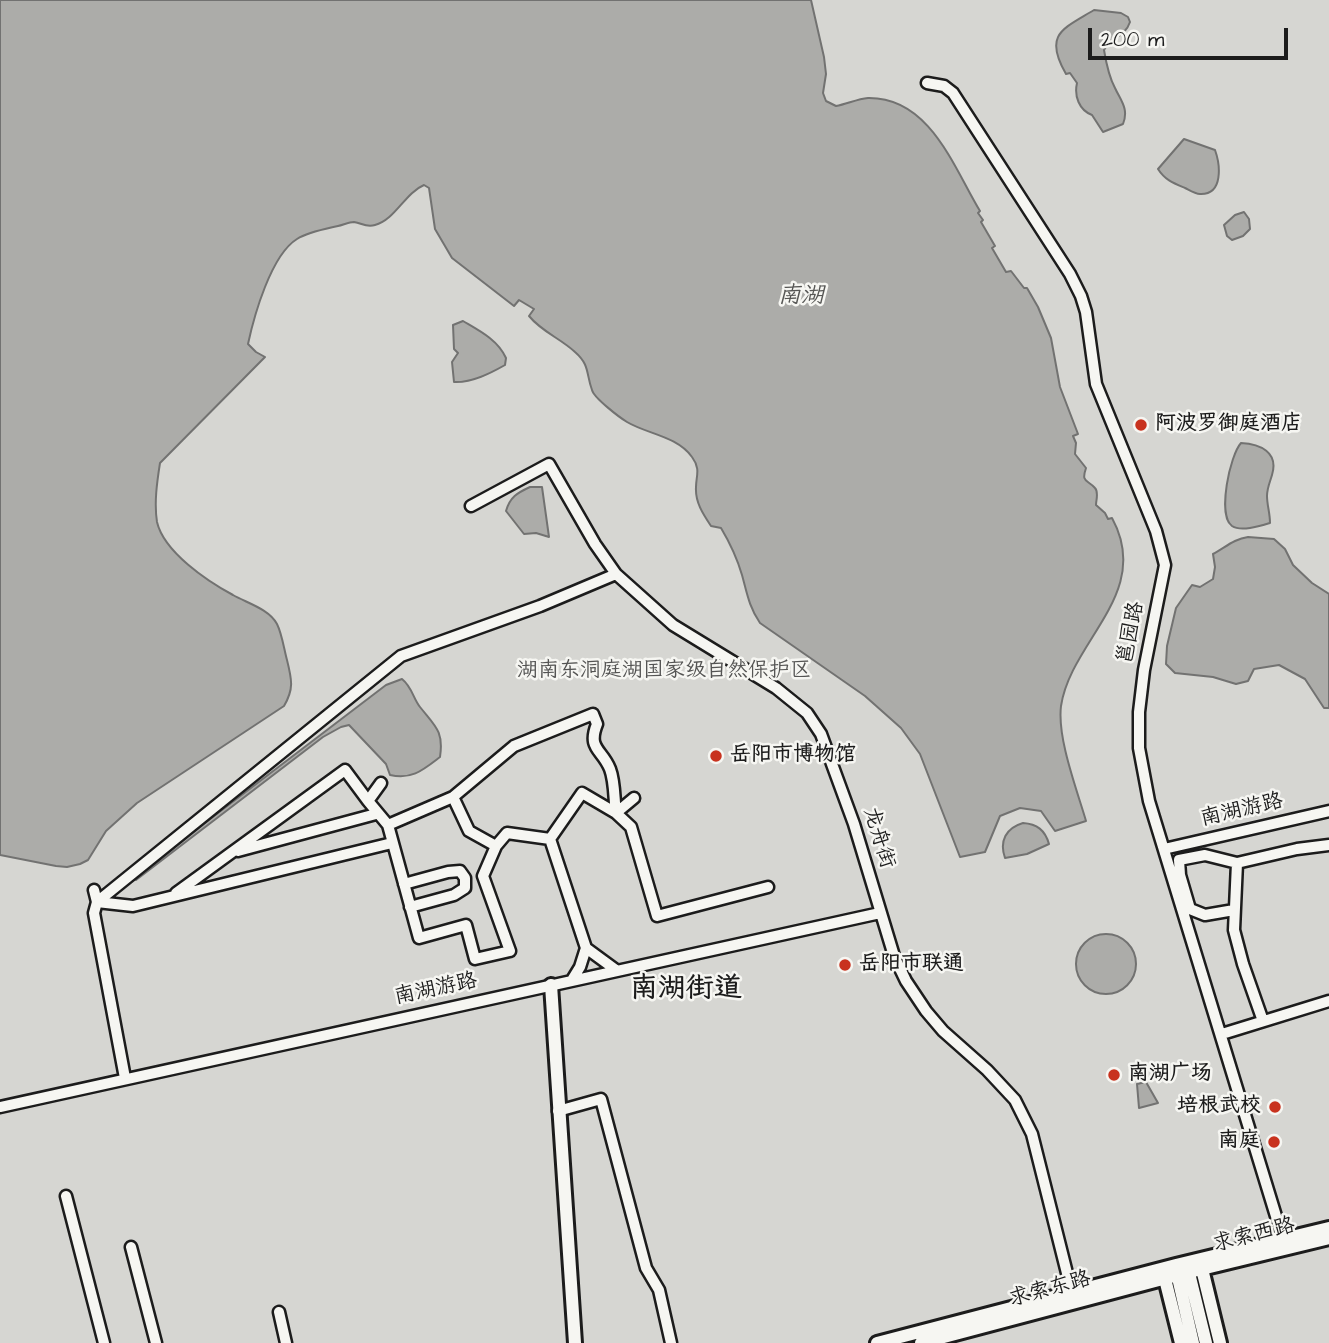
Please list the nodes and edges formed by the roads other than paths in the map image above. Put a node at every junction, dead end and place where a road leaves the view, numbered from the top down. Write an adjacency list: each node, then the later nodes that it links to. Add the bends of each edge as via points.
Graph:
1 (927, 83): 16 (street, 邕园路, via 953,93 1070,274 1086,312 1096,384 1156,531 1165,565 1144,670 1139,748)
2 (471, 506): 3 (street, 龙舟街, via 549,464)
3 (616, 574): 23 (street, via 401,656); 26 (street, 龙舟街, via 673,625 776,688 807,713 821,734 854,824)
4 (381, 783): 7 (street)
5 (453, 797): 9 (street, via 514,746 593,714 597,724 592,735 594,747 610,768); 11 (street); 15 (street, via 469,831)
6 (634, 798): 9 (street)
7 (368, 801): 10 (street); 17 (street, via 345,770)
8 (1329, 811): 16 (street, 南湖游路)
9 (616, 813): 12 (street, via 582,793); 20 (street, via 631,827 657,916)
10 (376, 814): 11 (street); 17 (street)
11 (388, 825): 13 (street)
12 (550, 839): 15 (street, via 507,833); 27 (street)
13 (392, 843): 19 (street); 22 (street)
14 (1329, 845): 18 (street)
15 (496, 846): 24 (street, via 483,876 510,951 475,959 466,925 419,938)
16 (1164, 849): 33 (street, 邕园路)
17 (231, 853): 22 (street)
18 (1237, 863): 25 (street); 25 (street, via 1205,855 1179,860 1190,909 1205,915)
19 (404, 884): 24 (street); 24 (street, via 448,872 460,872 465,878 465,888 454,895)
20 (768, 887)
21 (94, 890): 23 (street)
22 (172, 896): 23 (street, via 132,906)
23 (97, 902): 34 (street, via 94,913)
24 (410, 907)
25 (1234, 910): 32 (street, via 1240,953)
26 (880, 913): 28 (street, 南湖游路); 44 (street, 龙舟街, via 894,956 926,1011 1015,1100 1032,1134)
27 (586, 948): 28 (street); 29 (street)
28 (617, 971): 29 (street, 南湖游路)
29 (572, 980): 30 (street, 南湖游路)
30 (547, 986): 34 (street, 南湖游路); 36 (main road); 49 (main road)
31 (1329, 1001): 32 (street)
32 (1263, 1021): 33 (street)
33 (1222, 1034): 40 (street, 邕园路)
34 (125, 1078): 35 (street, 南湖游路)
35 (0, 1107)
36 (558, 1111): 50 (main road); 51 (street, via 601,1099)
37 (66, 1196): 46 (street)
38 (1329, 1228): 40 (main road, 求索西路)
39 (1329, 1238): 42 (main road, 求索西路)
40 (1283, 1239): 43 (main road, 求索西路)
41 (131, 1247): 47 (street)
42 (1202, 1269): 43 (main road, 求索西路); 57 (main road)
43 (1179, 1270): 44 (main road, 求索东路); 53 (main road, 求索东路); 54 (main road); 55 (main road); 56 (main road)
44 (1072, 1293): 52 (main road, 求索东路)
45 (279, 1312): 48 (street)
46 (104, 1343)
47 (156, 1343)
48 (286, 1343)
49 (567, 1343)
50 (575, 1343)
51 (671, 1343)
52 (877, 1343)
53 (921, 1343)
54 (1181, 1343)
55 (1194, 1343)
56 (1206, 1343)
57 (1220, 1343)

